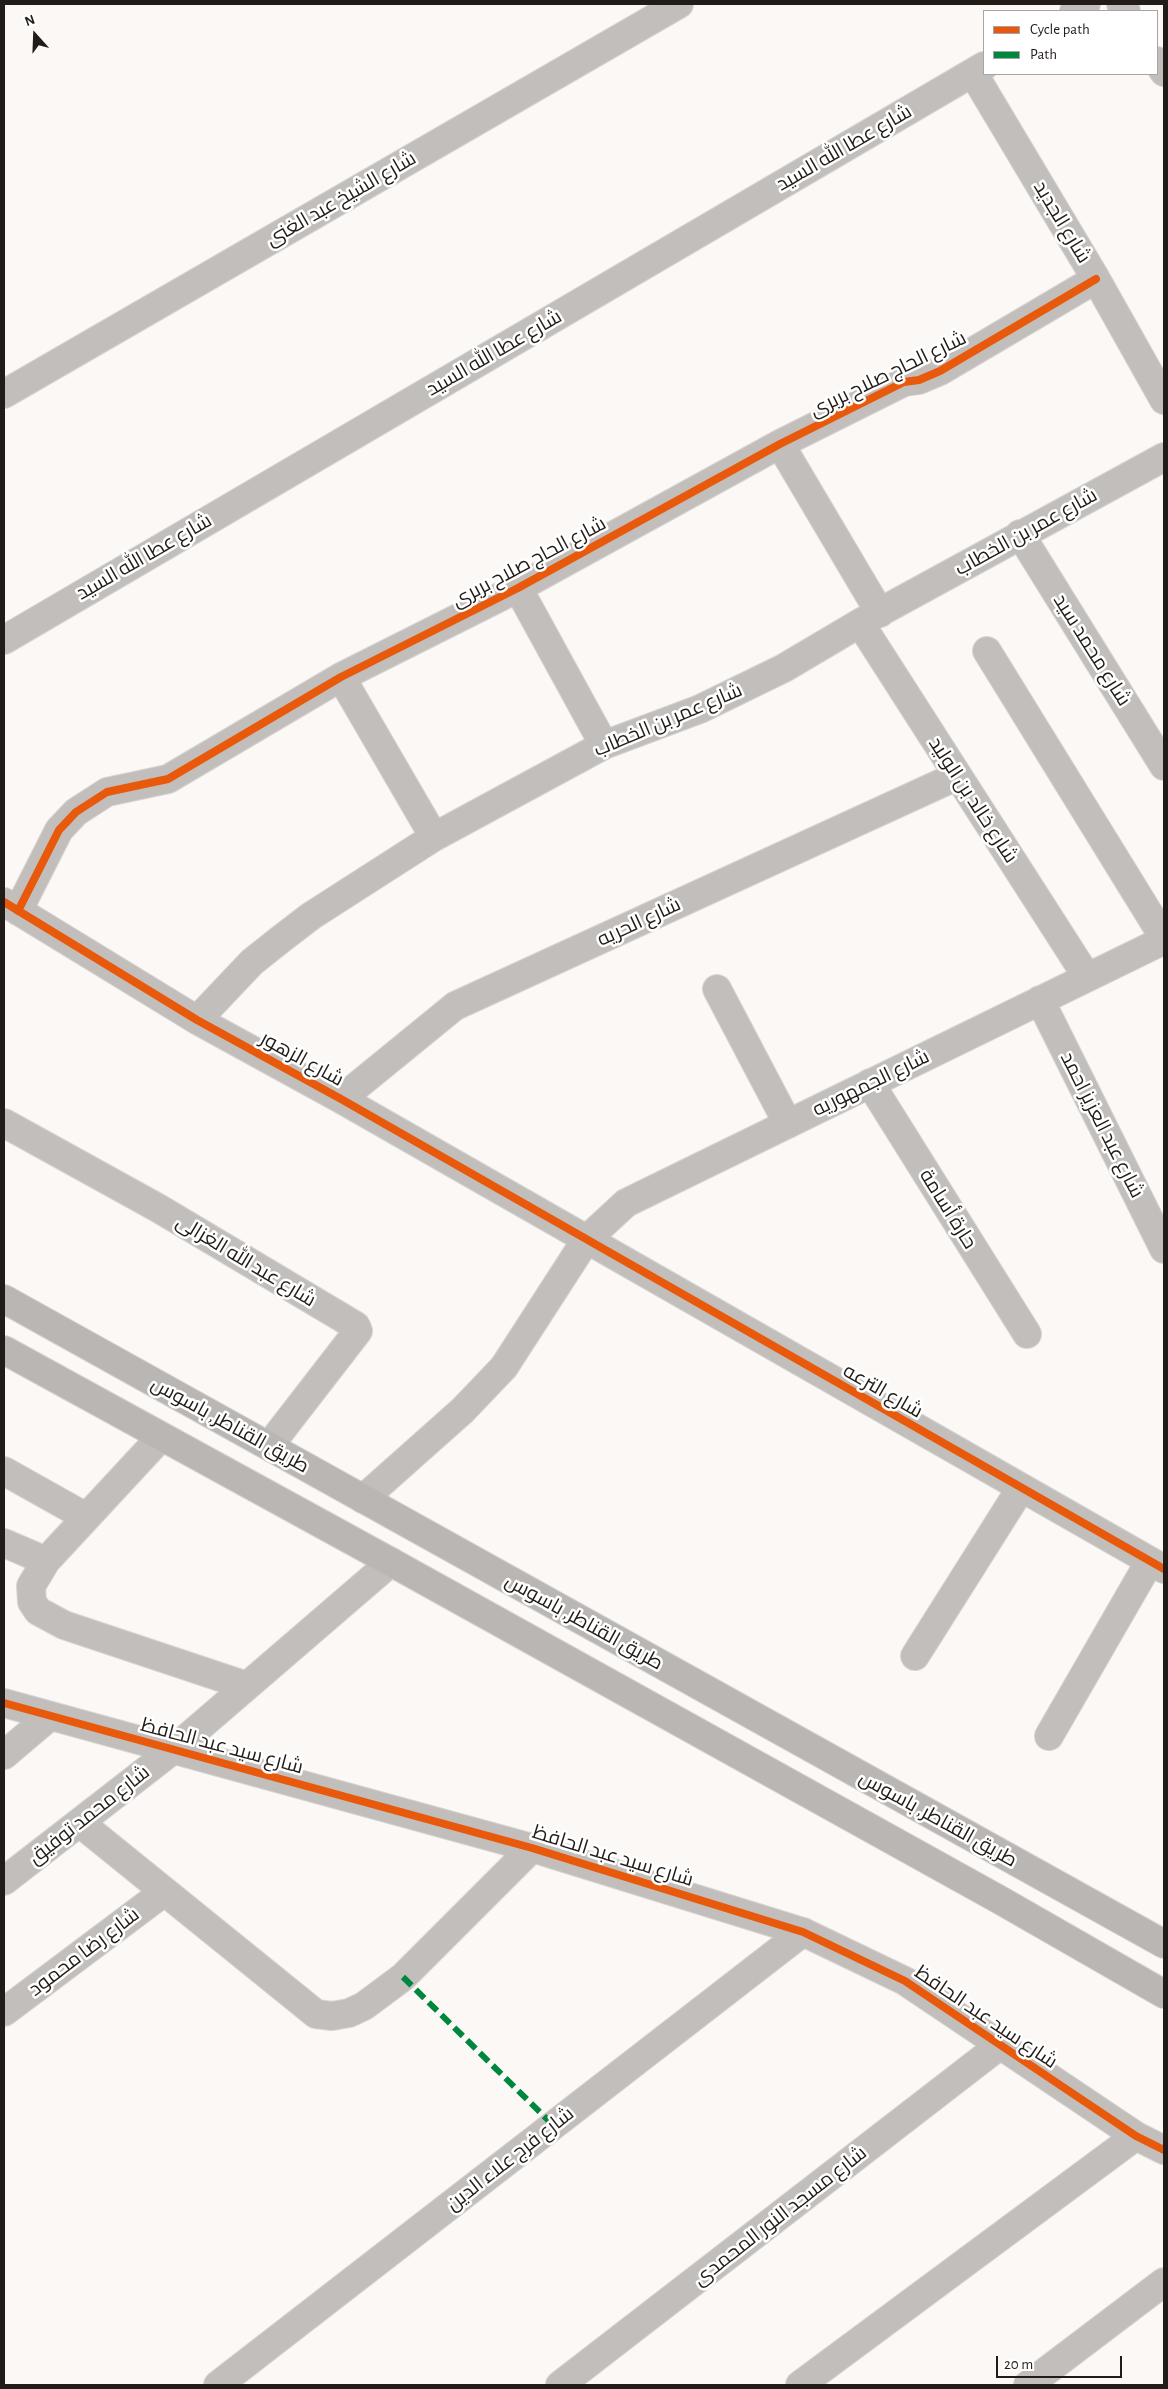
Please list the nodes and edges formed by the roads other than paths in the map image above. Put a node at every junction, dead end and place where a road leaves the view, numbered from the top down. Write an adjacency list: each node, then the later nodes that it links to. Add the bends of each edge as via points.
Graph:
1 (679, 4): 4 (street, شارع الشيخ عبد الغنى)
2 (979, 69): 3 (street, شارع الجديد); 11 (street, شارع عطا الله السيد)
3 (1096, 279): 5 (street, شارع الجديد); 6 (street, شارع الحاج صلاح بربرى, via 940,371 904,382)
4 (4, 394)
5 (1164, 400)
6 (780, 444): 9 (street, شارع الحاج صلاح بربرى); 10 (street, شارع خالد بن الوليد)
7 (1164, 457): 8 (street, شارع عمر بن الخطاب)
8 (1020, 534): 10 (street, شارع عمر بن الخطاب); 15 (street, شارع محمد سيد)
9 (518, 588): 13 (street, شارع الحاج صلاح بربرى); 14 (street)
10 (870, 618): 14 (street, شارع عمر بن الخطاب, via 784,668 700,709); 16 (street, شارع خالد بن الوليد)
11 (4, 640)
12 (988, 651): 19 (street)
13 (341, 678): 17 (street); 18 (street, شارع الحاج صلاح بربرى, via 168,779 107,792 76,812 59,830)
14 (604, 745): 17 (street, شارع عمر بن الخطاب)
15 (1164, 766)
16 (957, 776): 20 (street, شارع خالد بن الوليد); 25 (street, شارع الحريه, via 455,1006)
17 (434, 837): 23 (street, شارع عمر بن الخطاب, via 281,939 252,962)
18 (11, 907): 23 (street, شارع الزهور)
19 (1164, 939): 20 (street, شارع الجمهوريه)
20 (1087, 977): 22 (street, شارع الجمهوريه)
21 (717, 989): 27 (street)
22 (1040, 1000): 24 (street, شارع الجمهوريه); 29 (street, شارع عبد العزيز احمد)
23 (197, 1020): 25 (street, شارع الزهور)
24 (870, 1083): 27 (street, شارع الجمهوريه); 31 (street, حارة أسامة)
25 (341, 1099): 28 (street, شارع الزهور)
26 (4, 1124): 34 (street, شارع عبد الله الغزالى, via 158,1208 356,1326 358,1331)
27 (788, 1124): 28 (street, شارع الجمهوريه, via 626,1204)
28 (586, 1240): 36 (street, شارع الترعه); 37 (street, شارع الجمهوريه, via 504,1367 463,1410)
29 (1164, 1249)
30 (4, 1299): 34 (main road, طريق القناطر, باسوس)
31 (1027, 1334)
32 (4, 1350): 33 (main road, طريق القناطر, باسوس)
33 (161, 1436): 38 (street); 41 (main road, طريق القناطر, باسوس)
34 (269, 1446): 37 (main road, طريق القناطر, باسوس)
35 (4, 1471): 38 (street)
36 (1020, 1488): 42 (street, شارع الترعه); 43 (street)
37 (363, 1499): 55 (main road, طريق القناطر, باسوس)
38 (86, 1517): 40 (street)
39 (4, 1543): 40 (street)
40 (46, 1561): 44 (street, via 31,1586 30,1595 45,1616)
41 (391, 1562): 44 (street, شارع محمد توفيق); 56 (main road, طريق القناطر, باسوس)
42 (1157, 1565): 47 (street)
43 (915, 1656)
44 (246, 1686): 48 (street, شارع محمد توفيق)
45 (4, 1703): 46 (street, شارع سيد عبد الحافظ)
46 (50, 1716): 48 (street, شارع سيد عبد الحافظ); 49 (street)
47 (1049, 1736)
48 (174, 1749): 50 (street, شارع محمد توفيق); 51 (street, شارع سيد عبد الحافظ)
49 (4, 1754)
50 (80, 1823): 52 (street, شارع محمد توفيق); 53 (street)
51 (532, 1848): 53 (street, via 403,1977 364,2006 332,2016 316,2014); 54 (street, شارع سيد عبد الحافظ)
52 (4, 1881)
53 (164, 1892): 57 (street, شارع رضا محمود)
54 (803, 1932): 58 (street, شارع سيد عبد الحافظ, via 905,1981); 62 (street, شارع فرج علاء الدين)
55 (1164, 1944)
56 (1164, 1994)
57 (4, 2012)
58 (999, 2046): 59 (street, شارع سيد عبد الحافظ); 63 (street, شارع مسجد النور المحمدى)
59 (1136, 2136): 60 (street, شارع سيد عبد الحافظ); 64 (street)
60 (1164, 2150)
61 (1164, 2282): 65 (street)
62 (218, 2385)
63 (560, 2385)
64 (800, 2385)
65 (1028, 2385)

